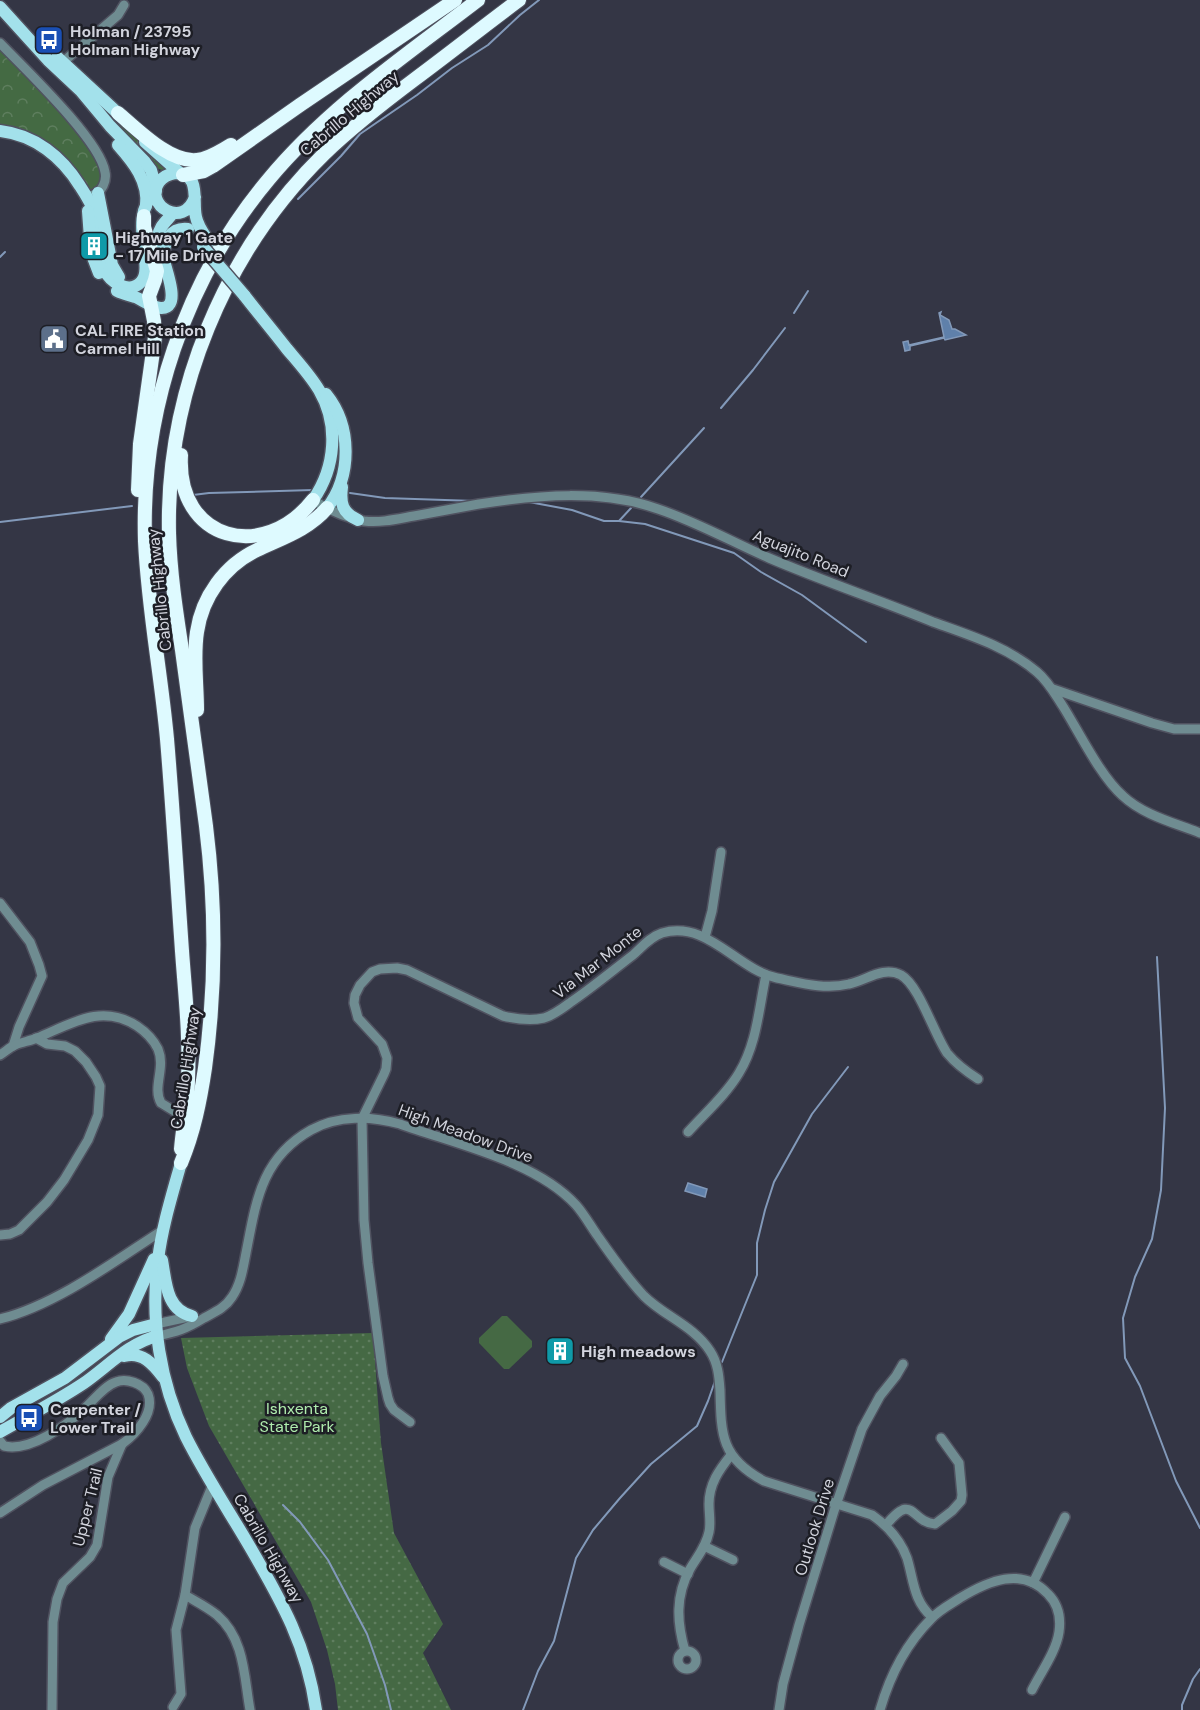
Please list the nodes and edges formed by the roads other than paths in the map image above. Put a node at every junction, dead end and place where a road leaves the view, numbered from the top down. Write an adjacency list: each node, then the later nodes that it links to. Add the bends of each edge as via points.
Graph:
1 (455, 0): 9 (highway)
2 (478, 0): 29 (highway, Cabrillo Highway, via 313,131 257,194 219,250 183,325 162,390 148,473)
3 (519, 0): 23 (highway, Cabrillo Highway, via 362,120 290,190 233,273 205,334)
4 (124, 5): 8 (street, via 118,15)
5 (0, 7): 6 (main road)
6 (22, 30): 8 (main road); 10 (main road)
7 (0, 43): 15 (street, via 69,116 100,158 105,182)
8 (63, 62): 11 (main road)
9 (300, 105): 11 (highway, via 220,151 194,160 163,149); 13 (highway, via 213,166)
10 (98, 113): 14 (main road, via 147,164); 17 (main road, via 139,173 146,191)
11 (118, 113): 13 (main road)
12 (0, 131): 15 (main road, via 22,136 45,148)
13 (182, 174): 14 (main road, via 165,176); 16 (main road, via 193,183)
14 (156, 189): 17 (main road); 18 (main road, via 161,205)
15 (93, 195): 17 (main road, via 102,260 106,272 123,286 134,287 146,271 142,234); 22 (main road, via 89,237 97,270 116,291)
16 (195, 197): 18 (main road, via 188,208); 20 (main road, via 196,220)
17 (145, 212): 22 (highway, via 144,227 157,271)
18 (174, 213): 19 (main road); 21 (main road, via 159,232)
19 (188, 229): 20 (main road); 21 (main road, via 169,237)
20 (206, 245): 24 (main road, bridge)
21 (164, 264): 22 (main road, via 172,290 171,302 163,308)
22 (149, 304): 29 (highway, via 155,337 138,479)
23 (189, 382): 26 (highway, via 181,479 187,500 203,520 230,534 257,536 289,523); 32 (highway, Cabrillo Highway, via 173,456 169,532)
24 (314, 383): 25 (main road, via 329,398 341,421); 26 (main road, via 328,412 332,447 326,476)
25 (344, 473): 27 (main road); 28 (main road, via 342,507)
26 (313, 500): 27 (street, Aguajito Road)
27 (327, 508): 28 (street, Aguajito Road); 32 (highway, via 300,530 238,561 207,599 196,642)
28 (358, 520): 30 (street, Aguajito Road, via 386,521 524,498 592,496 629,500 658,508 769,558 1004,650 1038,673)
29 (146, 558): 42 (highway, Cabrillo Highway, via 172,809 188,1044)
30 (1052, 689): 31 (street, via 1174,729); 33 (street, Aguajito Road, via 1123,797)
31 (1200, 729)
32 (195, 751): 45 (highway, Cabrillo Highway, via 212,889 213,955 206,1057 190,1141)
33 (1200, 833)
34 (721, 852): 36 (street)
35 (0, 903): 39 (street, via 30,942 42,976)
36 (705, 937): 37 (street, Via Mar Monte); 43 (street, Via Mar Monte, via 680,932 653,937 591,988 557,1011 535,1019 503,1016 407,970 388,967 372,972 357,990 355,1011 382,1044 387,1064)
37 (766, 975): 41 (street, Via Mar Monte, via 825,987 851,984 886,972 900,975 914,989 947,1052); 44 (street, via 744,1063 732,1084)
38 (36, 1038): 39 (street); 42 (street, via 90,1017 109,1016 131,1022 151,1038 159,1051 161,1103); 47 (street, via 65,1046 86,1062 100,1086 98,1115 88,1140 47,1202 19,1230)
39 (13, 1046): 40 (street)
40 (0, 1055)
41 (978, 1079)
42 (186, 1113): 45 (highway, Cabrillo Highway)
43 (362, 1119): 49 (street, High Meadow Drive, via 316,1127 282,1152 268,1171 258,1197 235,1292 219,1310); 57 (street, Via Mar Monte, via 364,1220 383,1376 390,1404); 62 (street, High Meadow Drive, via 400,1124 512,1163 568,1197 643,1295 711,1352 719,1376 722,1429)
44 (688, 1132)
45 (181, 1163): 46 (main road, Cabrillo Highway)
46 (163, 1230): 48 (main road, Cabrillo Highway); 50 (street, via 68,1289 33,1308)
47 (0, 1235)
48 (160, 1244): 49 (main road, via 170,1299 181,1312); 51 (main road, Cabrillo Highway, via 155,1285); 52 (main road, via 129,1314)
49 (198, 1317): 51 (street)
50 (0, 1319)
51 (157, 1330): 52 (main road, via 129,1332); 53 (main road); 55 (main road, Cabrillo Highway)
52 (100, 1351): 56 (main road, via 65,1378)
53 (112, 1361): 55 (main road, via 128,1354 139,1355); 58 (main road, via 84,1383)
54 (903, 1364): 64 (street, Outlook Drive, via 868,1416)
55 (166, 1381): 63 (main road, Cabrillo Highway, via 186,1435)
56 (4, 1413)
57 (410, 1422)
58 (0, 1432)
59 (941, 1438): 67 (street, via 958,1463 963,1488 961,1501 935,1524 908,1509 897,1512)
60 (0, 1441): 61 (street, via 4,1446 17,1448 44,1437 123,1380 144,1388 149,1400 138,1429)
61 (122, 1444): 65 (street, via 43,1485); 78 (street, Upper Trail, via 108,1477 97,1545 86,1562 63,1583 57,1599)
62 (731, 1455): 64 (street, via 764,1481); 68 (street, via 715,1477 710,1493 709,1532)
63 (213, 1484): 73 (street, via 195,1528); 80 (main road, Cabrillo Highway, via 289,1616 306,1663)
64 (836, 1504): 67 (street, via 872,1515); 81 (street, Outlook Drive, via 785,1676)
65 (0, 1513)
66 (1065, 1517): 72 (street)
67 (886, 1525): 74 (street, via 903,1549 920,1605)
68 (704, 1546): 69 (street); 71 (street)
69 (734, 1560)
70 (664, 1562): 71 (street)
71 (688, 1574): 75 (street, via 678,1610)
72 (1033, 1583): 74 (street, via 1017,1578 995,1581); 76 (street, via 1052,1599 1060,1621 1057,1640)
73 (185, 1595): 77 (street, via 176,1630 181,1694); 79 (street, via 213,1612 232,1633 241,1656)
74 (932, 1617): 82 (street, via 896,1666)
75 (685, 1651)
76 (1032, 1690)
77 (173, 1707)
78 (52, 1710)
79 (250, 1710)
80 (316, 1710)
81 (779, 1710)
82 (880, 1710)

